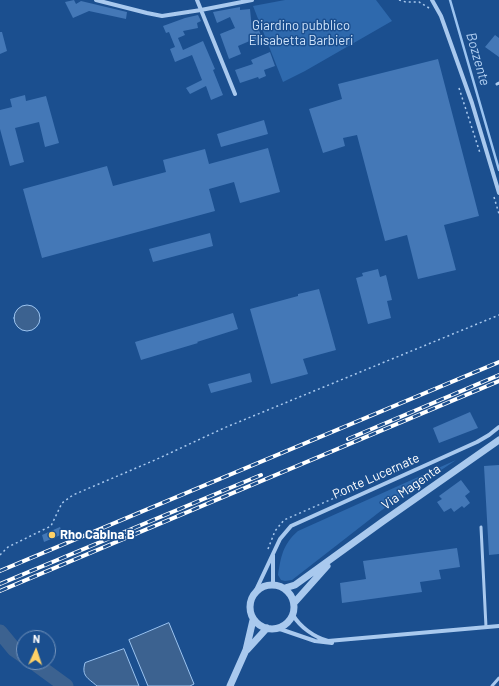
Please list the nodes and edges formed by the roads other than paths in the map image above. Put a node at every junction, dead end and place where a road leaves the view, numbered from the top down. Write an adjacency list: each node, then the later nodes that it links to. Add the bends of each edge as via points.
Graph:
1 (96, 0): 5 (street, via 155,15 170,16)
2 (197, 0): 5 (street)
3 (252, 0): 5 (street)
4 (432, 0): 7 (street, via 441,16 472,103)
5 (201, 10): 6 (street)
6 (235, 94)
7 (499, 193)
8 (499, 427): 12 (street, Ponte Lucernate, via 477,442 291,526 280,539)
9 (499, 440): 11 (street, Via Magenta)
10 (481, 527): 20 (lane)
11 (338, 554): 14 (street, Via Magenta, via 295,585); 16 (street, Via Magenta)
12 (273, 555): 13 (street, Ponte Lucernate); 15 (street, Ponte Lucernate)
13 (273, 584): 14 (street); 15 (street)
14 (285, 588): 16 (street)
15 (256, 590): 18 (street, via 249,604)
16 (294, 603): 17 (street)
17 (293, 615): 22 (street, via 286,624); 23 (street, via 311,633 320,638)
18 (253, 620): 21 (street); 24 (street)
19 (499, 626): 20 (street)
20 (486, 627): 23 (street)
21 (267, 628): 22 (street); 24 (street)
22 (277, 628): 23 (street, via 329,644)
23 (340, 641)
24 (246, 650): 26 (street)
25 (499, 678): 27 (lane)
26 (230, 686)
27 (492, 686)

